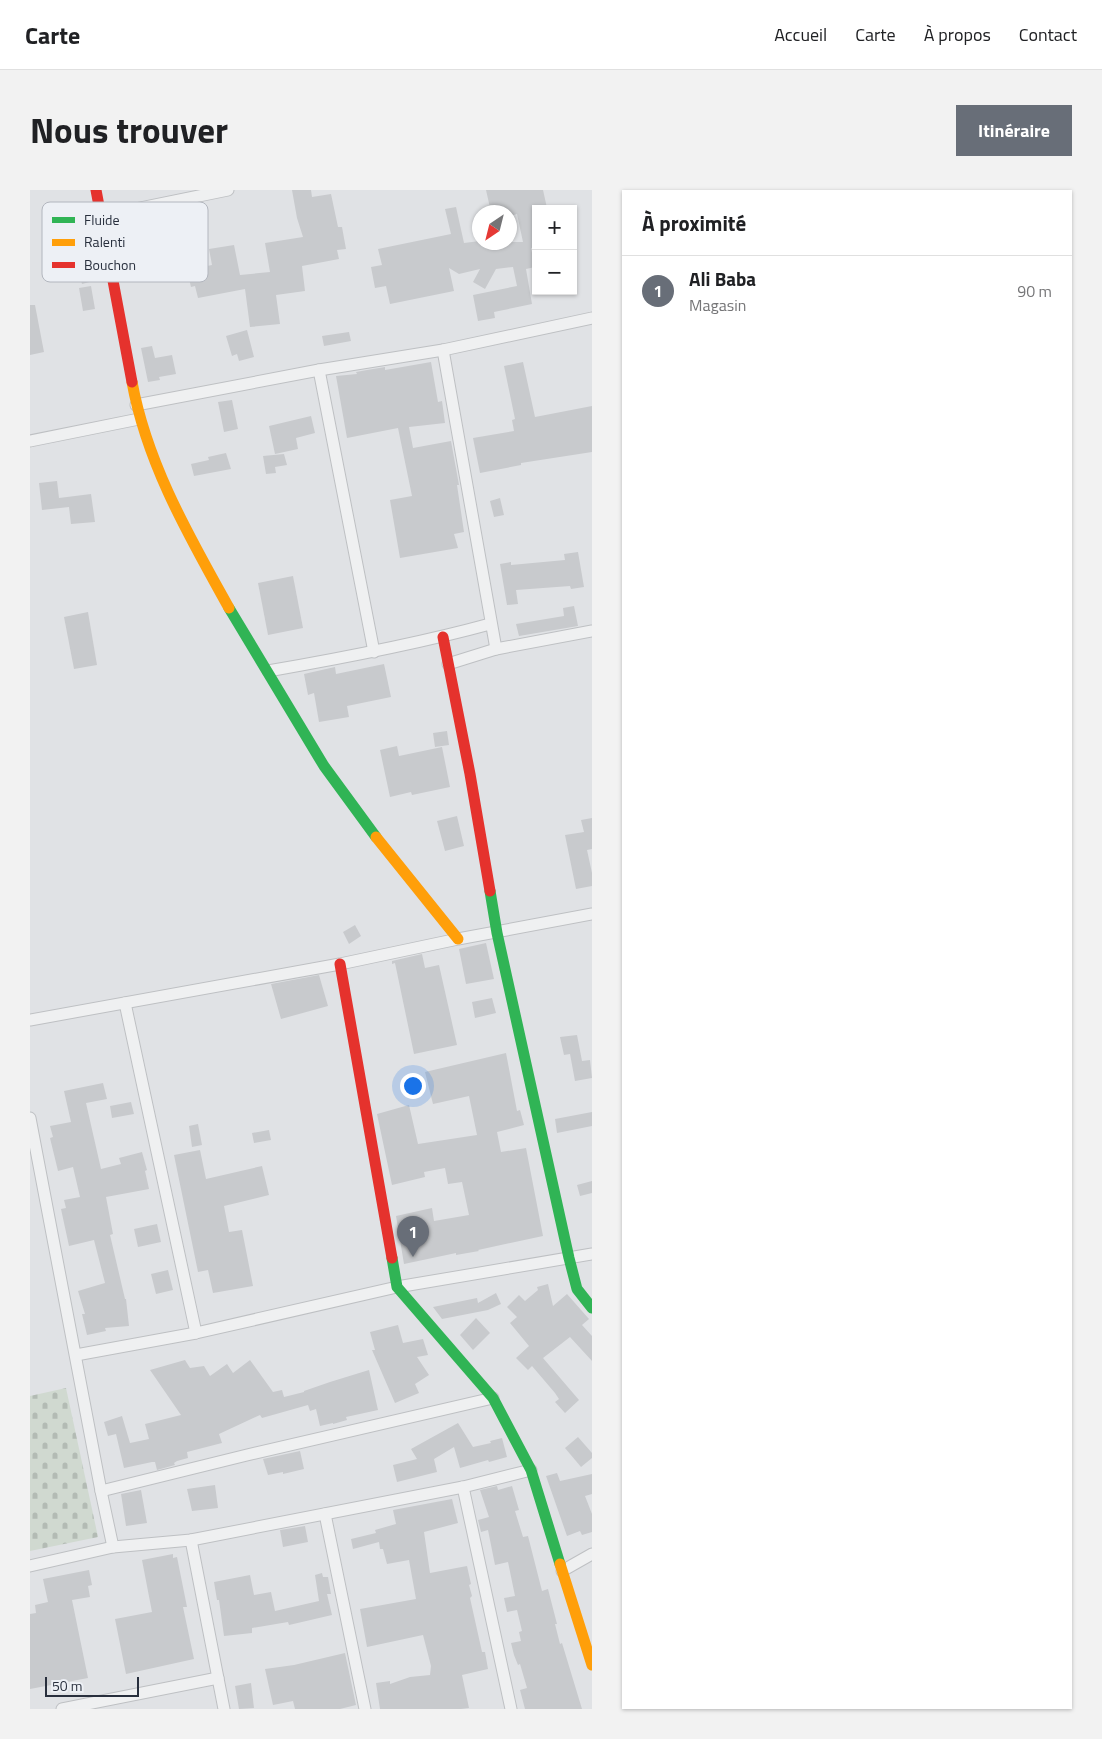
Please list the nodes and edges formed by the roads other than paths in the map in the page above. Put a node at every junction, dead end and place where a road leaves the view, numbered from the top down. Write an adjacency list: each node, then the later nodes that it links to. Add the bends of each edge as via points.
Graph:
1 (228, 190): 2 (street)
2 (169, 202)
3 (113, 282): 7 (street)
4 (592, 318): 5 (street)
5 (443, 350): 6 (street); 10 (street)
6 (319, 370): 7 (street); 14 (street)
7 (136, 406): 8 (street)
8 (139, 419): 9 (street); 16 (street, via 166,490 249,643)
9 (30, 441)
10 (490, 624): 12 (street); 13 (street)
11 (592, 632): 13 (street)
12 (443, 637): 14 (street); 15 (street)
13 (496, 649): 15 (street)
14 (374, 652): 16 (street)
15 (448, 664): 18 (street)
16 (268, 671): 19 (street, via 324,766)
17 (592, 914): 18 (street)
18 (497, 933): 19 (street); 25 (street)
19 (458, 939): 20 (street)
20 (340, 964): 21 (street); 26 (street)
21 (125, 1003): 22 (street); 28 (street)
22 (30, 1020)
23 (30, 1118): 29 (street)
24 (592, 1254): 25 (street)
25 (568, 1258): 26 (street); 27 (street, via 577,1289)
26 (397, 1287): 28 (street); 30 (street)
27 (592, 1308)
28 (196, 1333): 29 (street)
29 (76, 1355): 33 (street)
30 (493, 1398): 31 (street); 33 (street)
31 (531, 1470): 32 (street); 39 (street)
32 (463, 1487): 34 (street); 45 (street)
33 (101, 1491): 36 (street)
34 (325, 1514): 35 (street); 44 (street)
35 (191, 1540): 36 (street); 41 (street)
36 (113, 1547): 38 (street)
37 (592, 1554): 39 (street)
38 (30, 1566)
39 (562, 1571): 40 (street)
40 (592, 1662)
41 (218, 1678): 42 (street); 43 (street)
42 (62, 1709)
43 (224, 1709)
44 (366, 1709)
45 (511, 1709)

